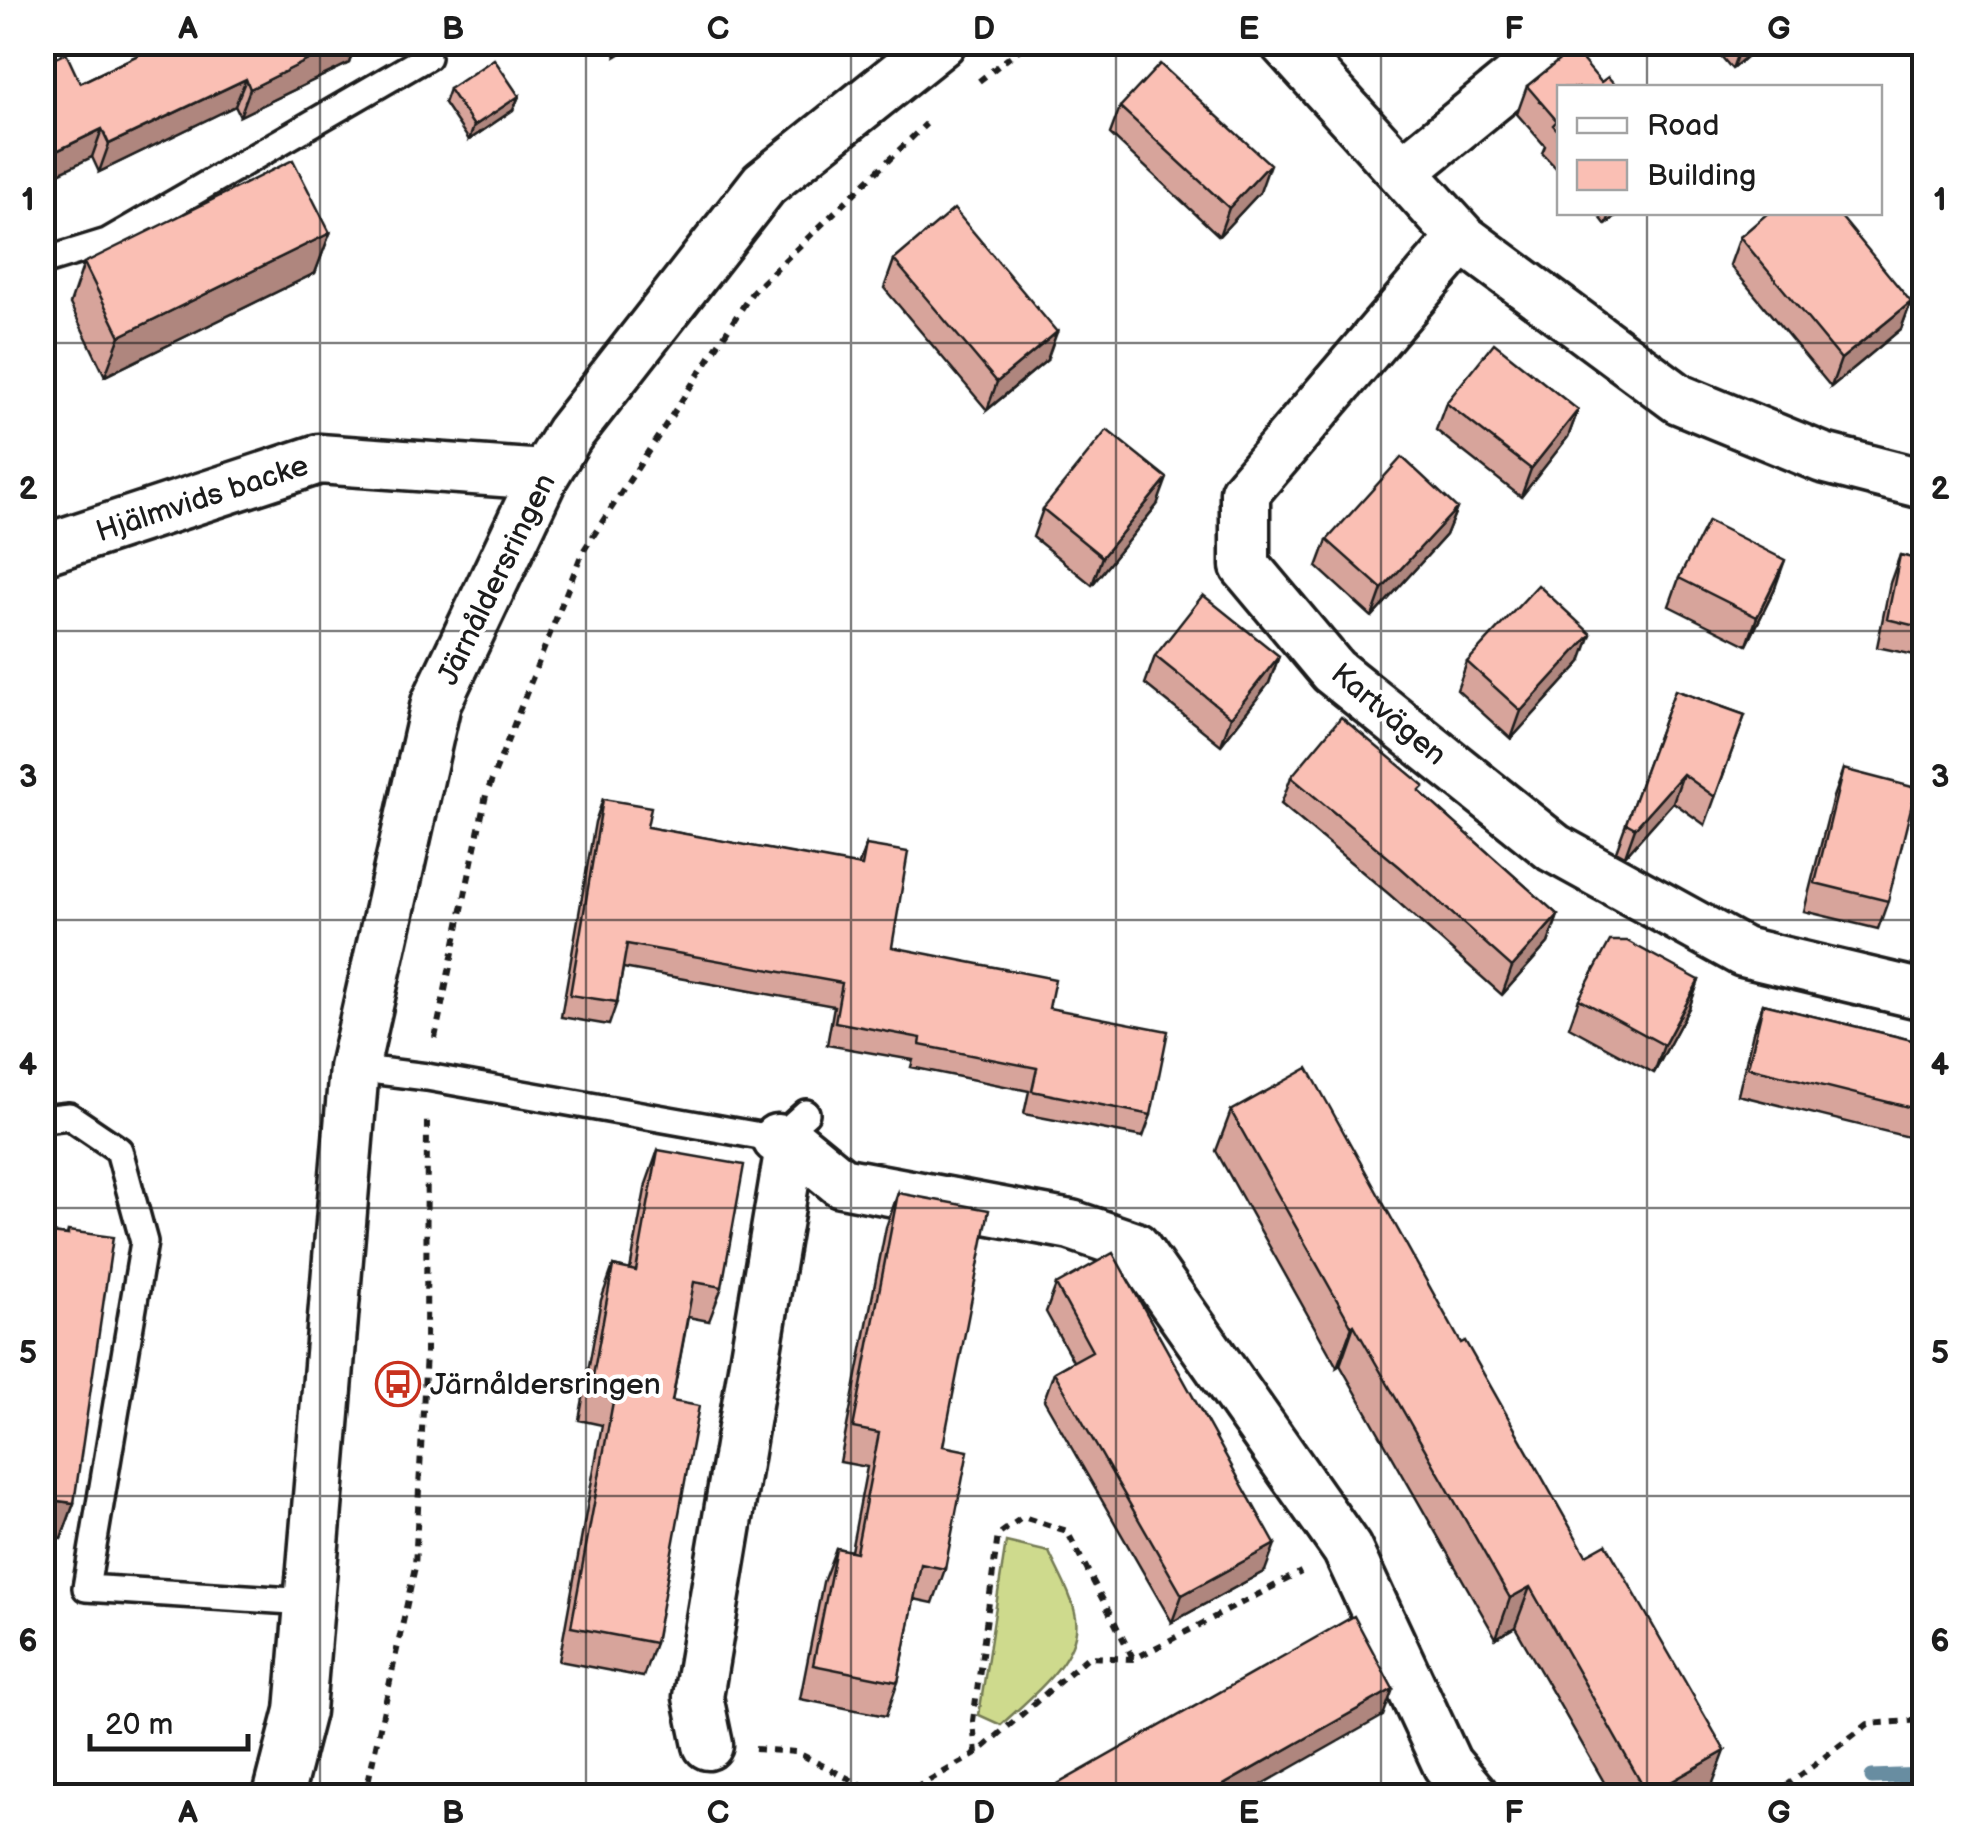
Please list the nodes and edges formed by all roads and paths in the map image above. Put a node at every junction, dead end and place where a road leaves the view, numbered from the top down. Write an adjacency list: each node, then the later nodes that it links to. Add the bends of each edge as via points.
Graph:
1 (941, 42): 11 (street, Järnåldersringen, via 764,184)
2 (1029, 42): 6 (path)
3 (1284, 42): 8 (street)
4 (1562, 42): 8 (street)
5 (427, 56): 10 (lane, via 108,242)
6 (970, 88)
7 (927, 123): 16 (path, via 753,291 582,553 486,795)
8 (1402, 171): 9 (street)
9 (1462, 238): 12 (street, via 1678,399 1823,458); 14 (street, Kartvägen, via 1245,492 1245,566 1333,671 1554,848 1743,952)
10 (42, 262)
11 (544, 475): 13 (street, Hjälmvids backe, via 319,459); 15 (street, Järnåldersringen, via 436,703)
12 (1924, 484)
13 (42, 550)
14 (1924, 996)
15 (354, 1068): 16 (lane); 20 (street, Järnåldersringen)
16 (428, 1076): 18 (lane); 26 (path, via 426,1352 414,1568)
17 (42, 1119): 20 (lane, via 68,1116 119,1150 144,1242 86,1588)
18 (791, 1131): 19 (street, via 841,1182 1071,1225 1135,1247); 23 (street, via 698,1697)
19 (1347, 1548): 21 (path); 29 (street, via 1447,1764)
20 (309, 1602): 25 (street, Järnåldersringen, via 300,1711)
21 (1134, 1659): 24 (path, via 1088,1656); 24 (path, via 1067,1531 1023,1517 998,1536 973,1721)
22 (1924, 1720): 30 (path, via 1868,1724)
23 (708, 1745): 27 (path, via 796,1752)
24 (976, 1754): 28 (path)
25 (278, 1796)
26 (365, 1796)
27 (883, 1796)
28 (901, 1796)
29 (1474, 1796)
30 (1773, 1796)

